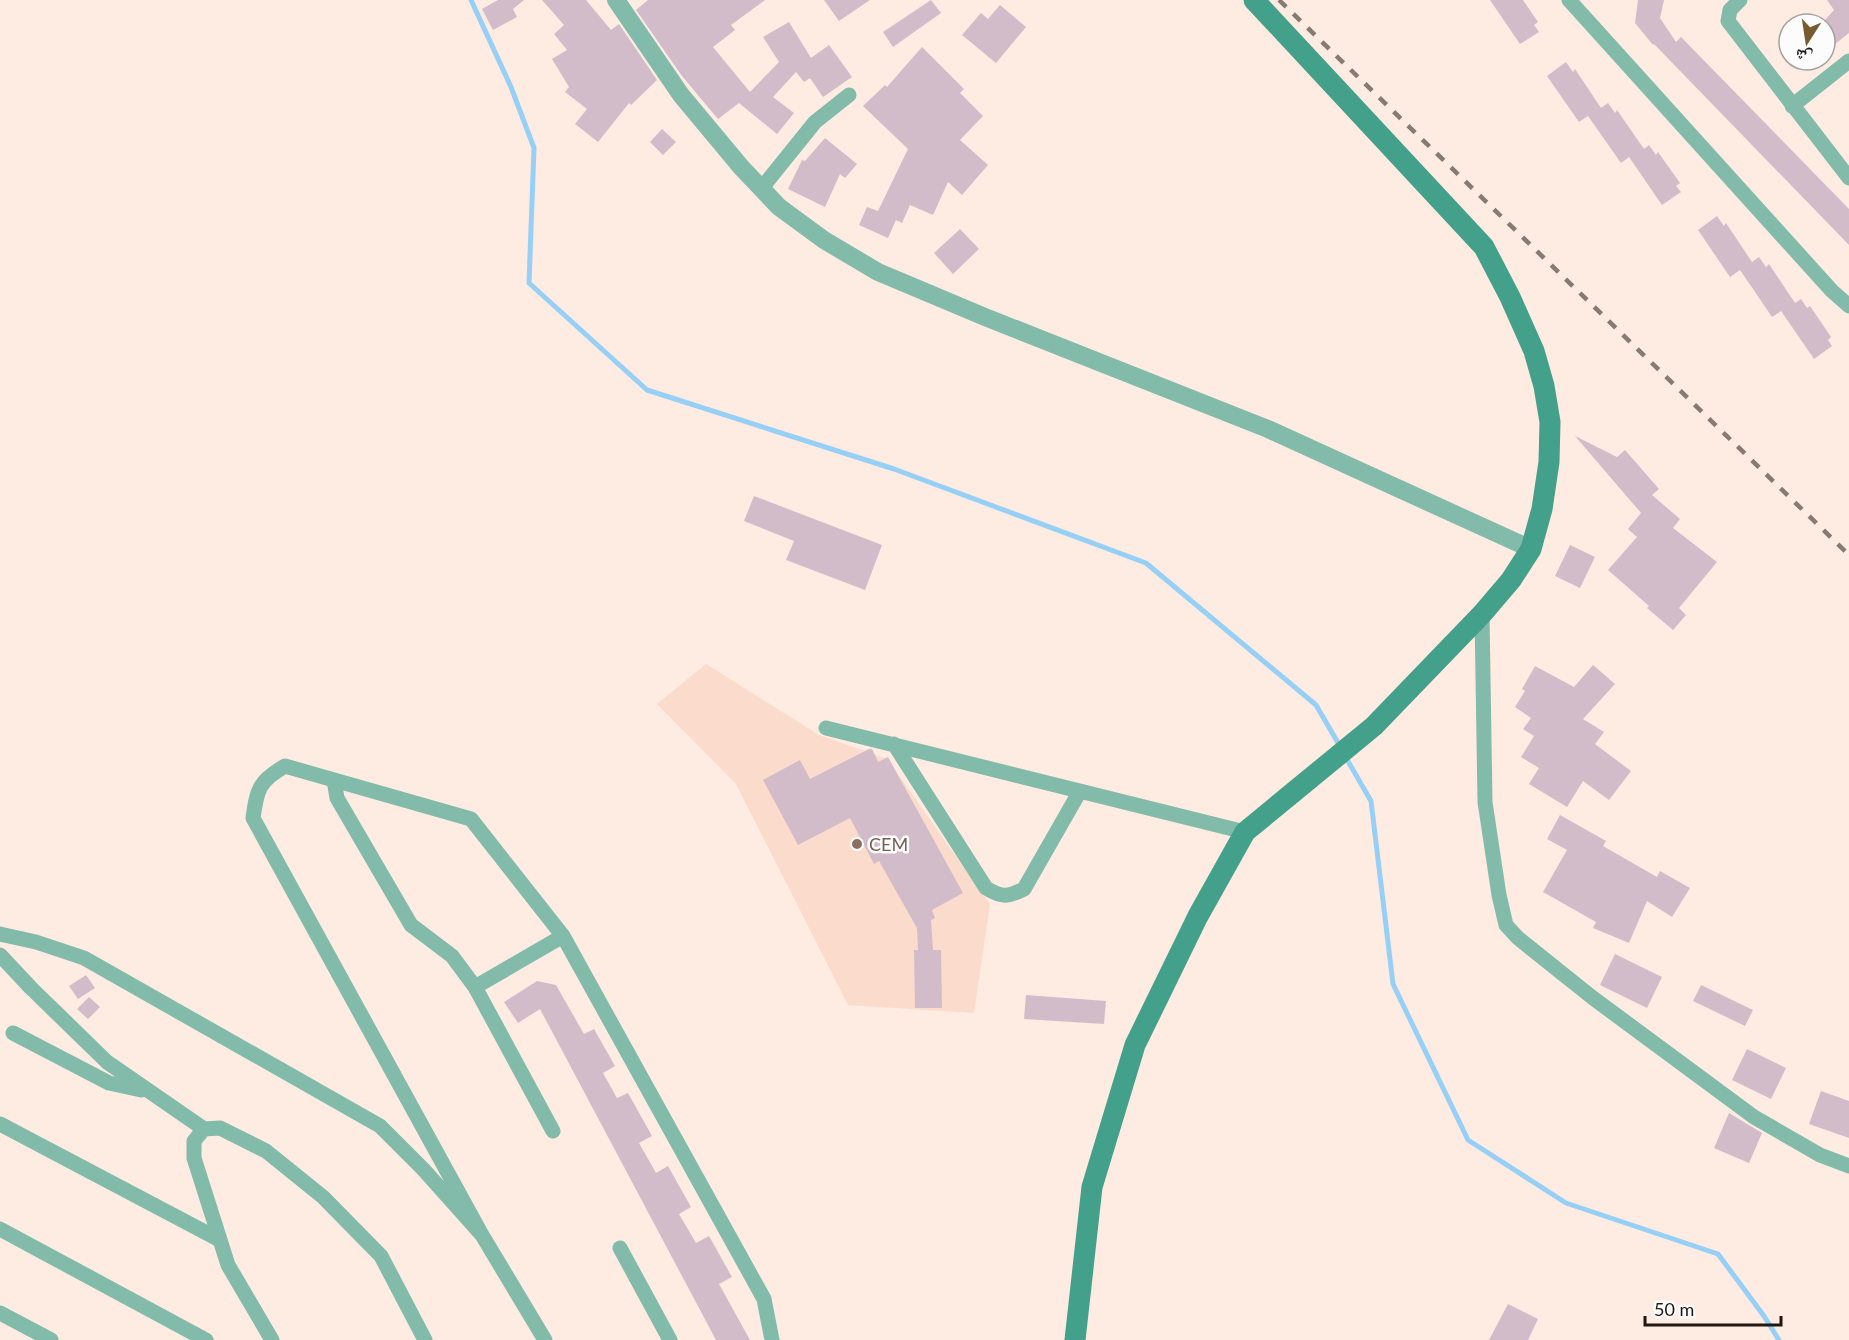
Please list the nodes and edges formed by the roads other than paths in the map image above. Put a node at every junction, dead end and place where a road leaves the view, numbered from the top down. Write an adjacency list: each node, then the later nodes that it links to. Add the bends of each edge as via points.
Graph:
1 (616, 0): 9 (street, via 681,95)
2 (1254, 0): 11 (main road, via 1484,247 1510,297 1534,351 1550,422 1549,462)
3 (1569, 0): 10 (street)
4 (1740, 0): 7 (street, via 1730,10 1728,21)
5 (1849, 61): 7 (street)
6 (849, 95): 9 (street, via 815,122)
7 (1792, 106): 8 (street)
8 (1849, 178)
9 (761, 189): 11 (street, via 824,240 879,272 1268,429)
10 (1849, 306)
11 (1531, 549): 12 (main road)
12 (1482, 614): 17 (main road, via 1374,726); 27 (street, via 1485,802 1506,926 1593,998 1754,1117 1820,1155)
13 (826, 728): 14 (street)
14 (894, 744): 16 (street); 16 (street, via 986,888 996,895 1010,896 1024,889)
15 (334, 780): 19 (street, via 471,819); 21 (street, via 337,798 411,925 452,956); 29 (street, via 285,766 269,775 257,793 253,818)
16 (1080, 791): 17 (street)
17 (1245, 832): 40 (main road, via 1198,916 1135,1045 1092,1187)
18 (0, 934): 29 (street, via 84,958 380,1126)
19 (563, 936): 21 (street); 39 (street, via 764,1299)
20 (0, 955): 23 (street, via 107,1062)
21 (475, 987): 26 (street)
22 (13, 1033): 23 (street, via 110,1083)
23 (150, 1092): 25 (street)
24 (0, 1124): 30 (street)
25 (204, 1129): 30 (street, via 194,1141 194,1158); 36 (street, via 220,1128 266,1151 323,1197 381,1256)
26 (553, 1131)
27 (1849, 1166)
28 (0, 1229): 34 (street)
29 (482, 1236): 37 (street)
30 (220, 1240): 35 (street, via 228,1265)
31 (620, 1248): 38 (street)
32 (0, 1313): 33 (street)
33 (51, 1340)
34 (206, 1340)
35 (272, 1340)
36 (425, 1340)
37 (545, 1340)
38 (670, 1340)
39 (772, 1340)
40 (1075, 1340)

